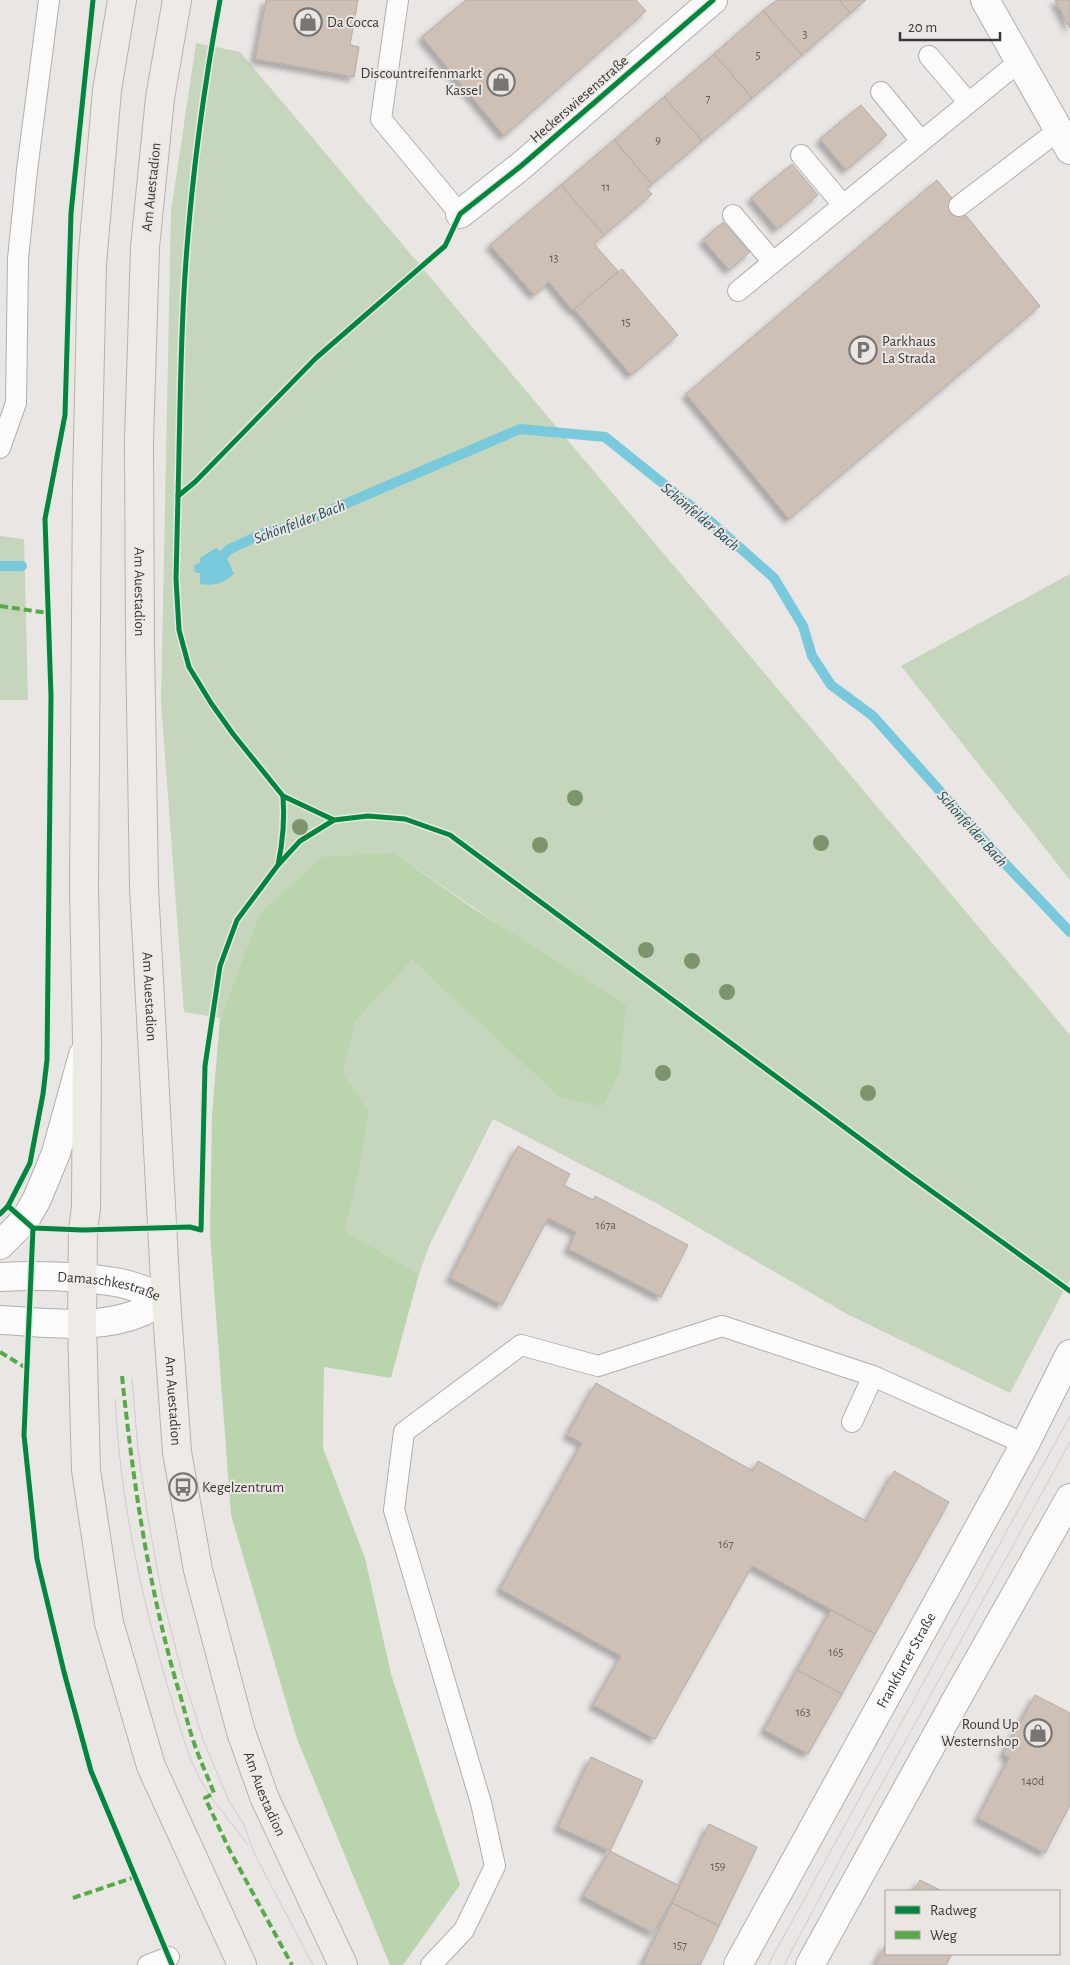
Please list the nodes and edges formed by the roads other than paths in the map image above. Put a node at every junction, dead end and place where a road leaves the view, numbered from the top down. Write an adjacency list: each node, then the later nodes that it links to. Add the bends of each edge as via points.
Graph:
1 (49, 0): 20 (lane, via 18,259 16,403)
2 (122, 0): 21 (main road, via 107,90 92,264 84,889)
3 (177, 0): 25 (main road, Am Auestadion, via 160,98 145,247 139,441 144,887)
4 (398, 0): 16 (lane, via 381,119)
5 (713, 0): 16 (main road, Heckerswiesenstraße, via 521,166)
6 (985, 0): 8 (main road)
7 (929, 56): 10 (lane)
8 (1020, 61): 10 (lane); 11 (main road)
9 (881, 92): 12 (lane)
10 (968, 102): 12 (lane)
11 (1064, 140): 15 (lane)
12 (921, 141): 14 (lane)
13 (802, 154): 14 (lane)
14 (843, 205): 18 (lane)
15 (959, 206)
16 (460, 214)
17 (733, 215): 18 (lane)
18 (772, 262): 19 (lane)
19 (738, 290)
20 (0, 448)
21 (87, 1040): 22 (main road, via 56,1153 37,1199 25,1220); 24 (main road, via 86,1208)
22 (0, 1245)
23 (0, 1277): 24 (main road, Damaschkestraße, via 31,1275)
24 (82, 1279): 25 (main road, Damaschkestraße, via 115,1282); 27 (main road)
25 (166, 1299): 27 (main road, Damaschkestraße, via 141,1312); 36 (main road, Am Auestadion, via 177,1452 198,1570 236,1713 265,1799)
26 (0, 1320): 27 (main road, Damaschkestraße)
27 (82, 1324): 35 (main road, via 86,1470 108,1623 151,1766)
28 (1070, 1354): 31 (main road, Frankfurter Straße)
29 (873, 1376): 30 (lane); 31 (lane); 37 (lane, via 722,1326 598,1366 521,1345 404,1432 394,1510 481,1803 495,1866 464,1930)
30 (852, 1422)
31 (1025, 1444): 38 (main road, Frankfurter Straße)
32 (1070, 1498): 39 (main road)
33 (169, 1958): 34 (lane)
34 (148, 1965)
35 (242, 1965)
36 (343, 1965)
37 (431, 1965)
38 (738, 1965)
39 (810, 1965)

